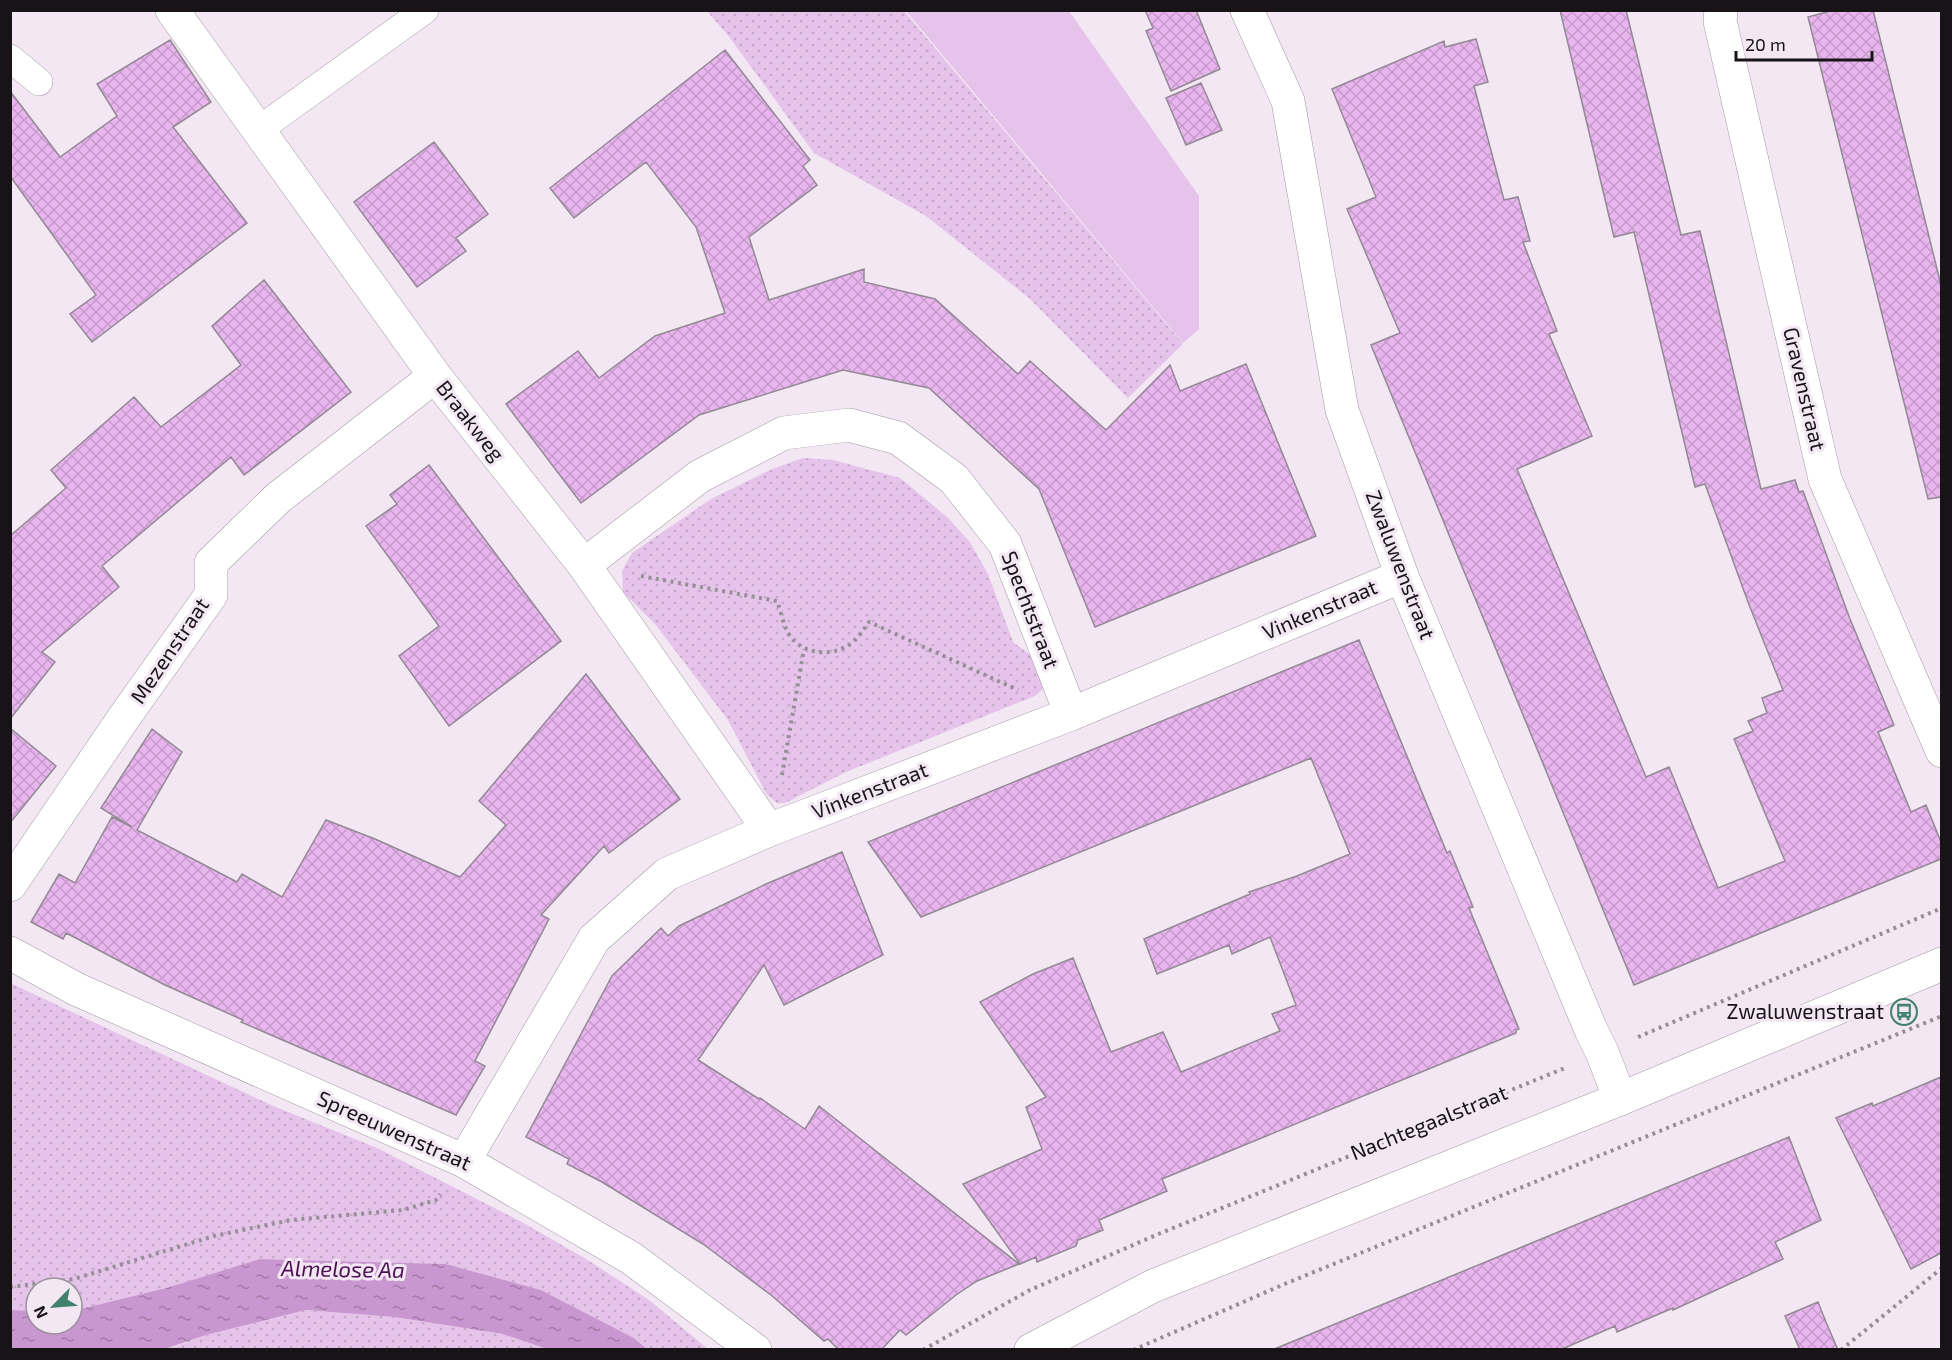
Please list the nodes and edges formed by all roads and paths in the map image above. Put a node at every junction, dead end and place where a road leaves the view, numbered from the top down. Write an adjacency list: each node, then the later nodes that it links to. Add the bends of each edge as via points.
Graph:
1 (172, 10): 7 (street, Braakweg)
2 (425, 10): 7 (lane)
3 (1247, 10): 10 (street, Zwaluwenstraat, via 1288,100 1342,411)
4 (1721, 10): 13 (street, Gravenstraat, via 1720,21 1825,479)
5 (10, 58): 6 (lane)
6 (39, 82)
7 (257, 131): 8 (street, Braakweg)
8 (435, 376): 9 (street, Braakweg); 15 (street, Mezenstraat, via 278,498 211,563 211,595)
9 (584, 566): 11 (path, via 777,601 788,633); 12 (street, Spechtstraat, via 700,476 784,433 849,425 898,438 954,479 1005,544); 14 (street, Braakweg)
10 (1402, 576): 12 (street, Vinkenstraat); 20 (street, Zwaluwenstraat)
11 (804, 649): 12 (path, via 825,653 843,648 869,622); 14 (path)
12 (1071, 714): 14 (street, Vinkenstraat)
13 (1941, 751)
14 (769, 830): 22 (street, Vinkenstraat, via 667,874 594,939)
15 (10, 885)
16 (1941, 908): 20 (path, Nachtegaalstraat)
17 (10, 953): 22 (street, Spreeuwenstraat, via 76,989)
18 (1941, 964): 21 (street)
19 (1941, 1016): 28 (path, via 1287,1283)
20 (1602, 1052): 21 (street, Zwaluwenstraat); 26 (path, Nachtegaalstraat, via 1040,1285)
21 (1620, 1099): 27 (street, via 1153,1286)
22 (464, 1161): 24 (path, via 436,1200 403,1210 291,1220 214,1236 74,1279); 25 (street, Spreeuwenstraat, via 631,1258)
23 (1941, 1268): 29 (path)
24 (10, 1287)
25 (755, 1350)
26 (923, 1350)
27 (1031, 1350)
28 (1133, 1350)
29 (1841, 1350)

